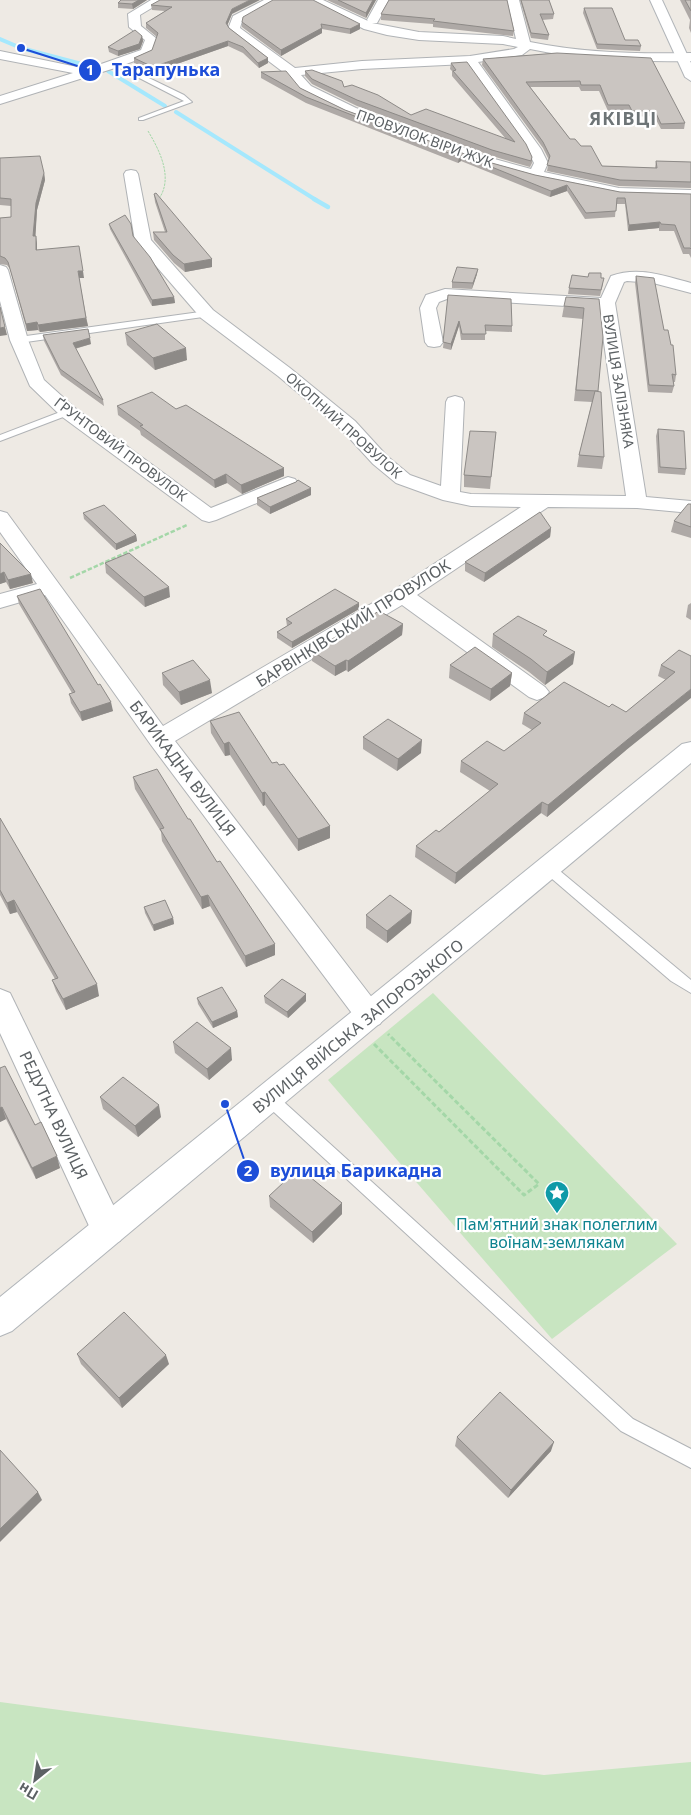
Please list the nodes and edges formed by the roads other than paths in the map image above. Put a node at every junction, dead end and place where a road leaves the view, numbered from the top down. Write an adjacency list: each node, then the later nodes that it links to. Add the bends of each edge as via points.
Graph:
1 (159, 0): 12 (street, via 134,14 135,26 151,39 147,52)
2 (273, 0): 13 (street, ПРОВУЛОК ВІРИ ЖУК, via 237,19 234,29)
3 (314, 0): 8 (street, via 368,26 387,31 419,36 503,40)
4 (384, 0): 7 (street)
5 (513, 0): 8 (street)
6 (656, 0): 10 (street)
7 (374, 20)
8 (527, 46): 10 (street, via 640,58); 11 (street, via 518,52)
9 (0, 55): 14 (street)
10 (686, 57): 15 (street)
11 (470, 60): 13 (street); 19 (street, via 534,150 541,163)
12 (116, 64): 14 (street); 17 (lane, via 189,102)
13 (292, 72): 19 (street, ПРОВУЛОК ВІРИ ЖУК, via 306,89 351,111 486,161)
14 (89, 73): 16 (street)
15 (691, 77)
16 (0, 100)
17 (140, 119)
18 (131, 174): 24 (street, ОКОПНИЙ ПРОВУЛОК, via 143,241)
19 (535, 175): 20 (street, ПРОВУЛОК ВІРИ ЖУК, via 620,192)
20 (691, 194)
21 (0, 270): 25 (street, ҐРУНТОВИЙ ПРОВУЛОК)
22 (691, 288): 23 (street, ВУЛИЦЯ ЗАЛІЗНЯКА, via 626,274 617,279)
23 (607, 303): 26 (street, via 445,294 432,299 428,308); 33 (street, ВУЛИЦЯ ЗАЛІЗНЯКА)
24 (207, 314): 25 (lane); 31 (street, ОКОПНИЙ ПРОВУЛОК, via 348,425 380,460 403,479)
25 (19, 340): 28 (street, ҐРУНТОВИЙ ПРОВУЛОК, via 36,382)
26 (434, 342)
27 (455, 402): 31 (street)
28 (68, 412): 29 (lane); 30 (street, ҐРУНТОВИЙ ПРОВУЛОК, via 208,516)
29 (0, 438)
30 (288, 483)
31 (450, 496): 32 (street, ОКОПНИЙ ПРОВУЛОК, via 471,500)
32 (542, 502): 33 (street, ОКОПНИЙ ПРОВУЛОК); 37 (street, БАРВІНКІВСЬКИЙ ПРОВУЛОК)
33 (637, 502): 34 (street, ОКОПНИЙ ПРОВУЛОК)
34 (691, 507)
35 (0, 517): 36 (street, БАРИКАДНА ВУЛИЦЯ)
36 (52, 587): 38 (street); 40 (street, БАРИКАДНА ВУЛИЦЯ)
37 (402, 595): 39 (street); 40 (street, БАРВІНКІВСЬКИЙ ПРОВУЛОК)
38 (0, 601)
39 (537, 692)
40 (160, 740): 45 (street, БАРИКАДНА ВУЛИЦЯ)
41 (691, 750): 42 (street, ВУЛИЦЯ ВІЙСЬКА ЗАПОРОЗЬКОГО)
42 (548, 869): 43 (lane); 45 (street, ВУЛИЦЯ ВІЙСЬКА ЗАПОРОЗЬКОГО)
43 (691, 987)
44 (0, 1001): 47 (street, РЕДУТНА ВУЛИЦЯ)
45 (363, 1021): 46 (street, ВУЛИЦЯ ВІЙСЬКА ЗАПОРОЗЬКОГО)
46 (269, 1098): 47 (street, ВУЛИЦЯ ВІЙСЬКА ЗАПОРОЗЬКОГО); 49 (lane, via 627,1425)
47 (108, 1230): 48 (street, ВУЛИЦЯ ВІЙСЬКА ЗАПОРОЗЬКОГО)
48 (0, 1319)
49 (691, 1459)

